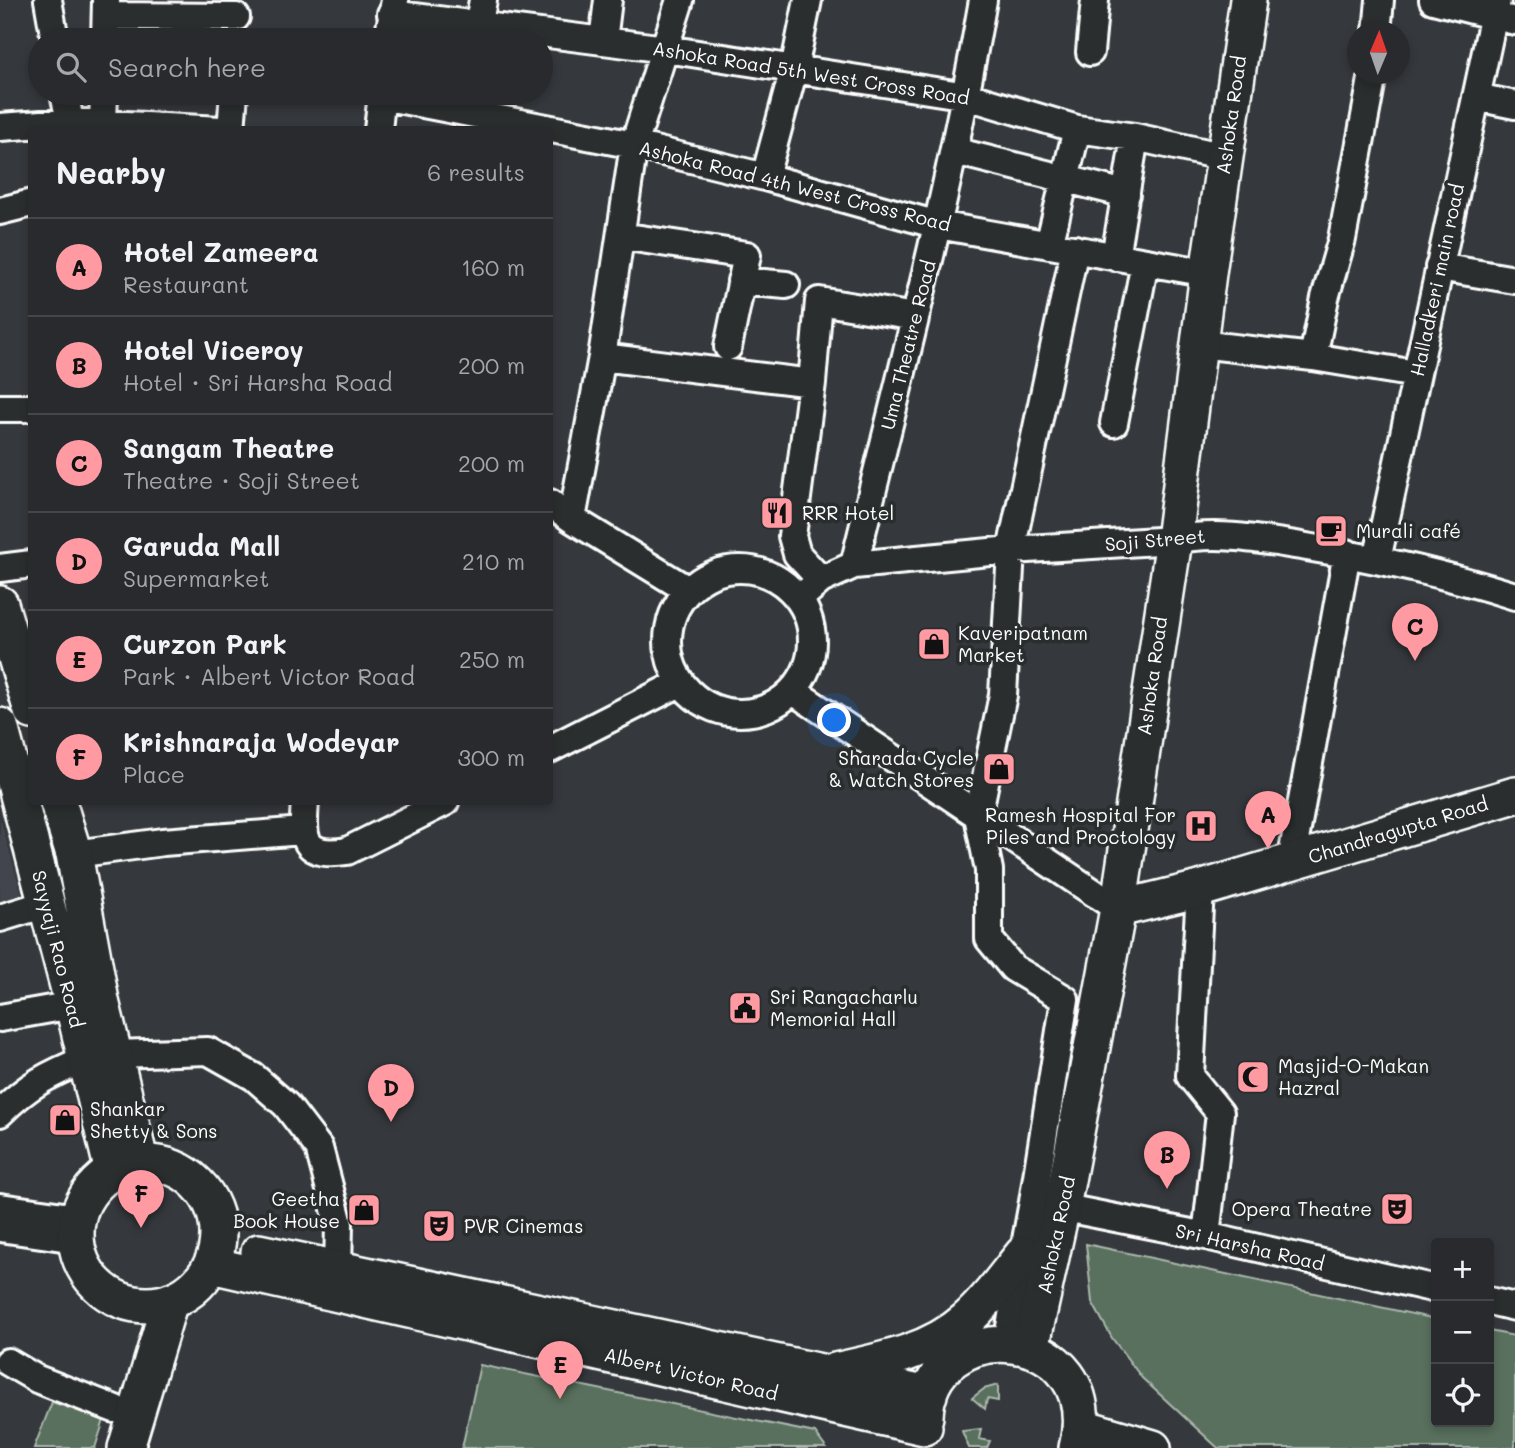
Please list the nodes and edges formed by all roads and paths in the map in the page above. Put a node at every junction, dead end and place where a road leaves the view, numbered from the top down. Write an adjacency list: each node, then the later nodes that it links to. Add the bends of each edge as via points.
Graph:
1 (48, 0): 16 (street)
2 (608, 0): 19 (street)
3 (680, 0): 20 (street)
4 (808, 0): 22 (street)
5 (983, 0): 24 (street, Uma Theatre Road)
6 (1095, 0): 21 (street)
7 (1248, 0): 43 (main road, Ashoka Road)
8 (1380, 0): 14 (street)
9 (1433, 0): 10 (street)
10 (1502, 12): 25 (street, Halladkeri main road)
11 (392, 18): 15 (street, Ashoka Road 5th West Cross Road)
12 (106, 19): 13 (street)
13 (236, 19)
14 (1378, 21)
15 (479, 22): 17 (street, Ashoka Road 5th West Cross Road)
16 (53, 28)
17 (518, 28)
18 (553, 33): 19 (street, Ashoka Road 5th West Cross Road)
19 (603, 41): 20 (street, Ashoka Road 5th West Cross Road)
20 (666, 49): 22 (street, Ashoka Road 5th West Cross Road); 41 (street)
21 (1090, 52)
22 (794, 69): 24 (street, Ashoka Road 5th West Cross Road); 44 (street)
23 (1371, 84): 64 (street, via 1342,239)
24 (967, 96): 39 (street, Ashoka Road 5th West Cross Road); 42 (street, Uma Theatre Road)
25 (1476, 97): 31 (street); 55 (street, Halladkeri main road)
26 (67, 105): 33 (street)
27 (104, 105): 32 (street)
28 (233, 105): 35 (street)
29 (380, 105): 36 (street)
30 (476, 105): 41 (street, Ashoka Road 4th West Cross Road)
31 (1515, 106)
32 (103, 124): 33 (street); 34 (street)
33 (71, 126)
34 (142, 126)
35 (231, 126)
36 (378, 126)
37 (0, 127): 38 (street)
38 (28, 127)
39 (1077, 129): 40 (street, Ashoka Road 5th West Cross Road); 45 (street)
40 (1135, 137): 43 (street, Ashoka Road 5th West Cross Road); 46 (street)
41 (635, 145): 44 (street, Ashoka Road 4th West Cross Road); 50 (street)
42 (954, 151): 45 (street); 49 (street, Uma Theatre Road)
43 (1225, 157): 56 (main road, Ashoka Road)
44 (765, 177): 49 (street, Ashoka Road 4th West Cross Road)
45 (1065, 177): 46 (street); 51 (street)
46 (1126, 194): 53 (street)
47 (28, 204): 48 (street)
48 (1, 207)
49 (938, 225): 51 (street, Ashoka Road 4th West Cross Road); 60 (street, Uma Theatre Road)
50 (621, 236): 58 (street, via 747,255); 63 (street)
51 (1048, 245): 52 (street, Ashoka Road 4th West Cross Road)
52 (1075, 250): 53 (street, Ashoka Road 4th West Cross Road); 73 (street)
53 (1115, 257): 54 (street, Ashoka Road 4th West Cross Road)
54 (1145, 262): 56 (street, Ashoka Road 4th West Cross Road); 69 (street)
55 (1440, 267): 57 (street); 65 (street, Halladkeri main road)
56 (1208, 273): 61 (main road, Ashoka Road)
57 (1515, 280)
58 (741, 281): 59 (street); 62 (street)
59 (786, 285)
60 (915, 317): 66 (street, via 819,301); 77 (street, Uma Theatre Road)
61 (1199, 344): 64 (street); 72 (main road, Ashoka Road)
62 (728, 347)
63 (602, 357): 66 (street); 71 (street)
64 (1313, 357): 65 (street)
65 (1416, 374): 75 (street, Halladkeri main road)
66 (812, 383): 79 (street, via 792,537 797,554)
67 (0, 408): 68 (street)
68 (28, 408)
69 (1114, 423)
70 (553, 505): 71 (street)
71 (572, 519): 80 (street)
72 (1174, 540): 73 (street, Soji Street); 74 (street, Soji Street, via 1217,535); 99 (main road, Ashoka Road)
73 (1011, 550): 77 (street, Soji Street); 93 (street, via 1003,695)
74 (1347, 553): 75 (street, Soji Street); 96 (street)
75 (1377, 560): 81 (street, Soji Street)
76 (28, 564): 78 (street)
77 (854, 565): 79 (street, Soji Street)
78 (0, 568)
79 (821, 580): 82 (street, Soji Street)
80 (688, 590): 82 (street, via 721,572 758,571 781,581); 84 (street, via 676,606 667,645)
81 (1515, 596)
82 (799, 599): 85 (street, via 810,621 813,646 807,670)
83 (0, 604): 86 (main road)
84 (680, 683): 85 (street, via 714,709 735,714 757,712); 88 (street)
85 (793, 691): 93 (street)
86 (28, 698)
87 (0, 726): 98 (main road, Sayyaji Rao Road)
88 (553, 747)
89 (1515, 795): 96 (main road, Chandragupta Road)
90 (59, 805): 95 (main road, Sayyaji Rao Road)
91 (305, 805): 94 (street)
92 (435, 805): 94 (street, via 347,851 313,848)
93 (978, 816): 99 (street); 106 (street, via 989,870 989,939 1013,968 1065,999)
94 (303, 831): 95 (street)
95 (74, 854): 103 (main road, Sayyaji Rao Road, via 101,1002)
96 (1291, 862): 97 (main road, Chandragupta Road)
97 (1200, 889): 99 (main road, Chandragupta Road); 110 (street, via 1190,1076 1220,1113)
98 (46, 904): 100 (street); 101 (main road, Sayyaji Rao Road)
99 (1118, 909): 106 (main road, Ashoka Road)
100 (0, 918)
101 (73, 1005): 102 (street); 103 (main road, Sayyaji Rao Road)
102 (0, 1018)
103 (100, 1056): 104 (street, via 49,1075 21,1091); 105 (main road, Sayyaji Rao Road); 113 (street, via 208,1051 254,1077 286,1105 320,1148 339,1224)
104 (0, 1113)
105 (127, 1168): 109 (main road, via 97,1184 85,1199); 111 (main road, via 162,1165 199,1185 218,1223)
106 (1047, 1205): 110 (street, Sri Harsha Road); 112 (street); 118 (main road, Ashoka Road)
107 (0, 1207): 109 (street)
108 (0, 1228): 109 (street)
109 (77, 1228): 116 (main road, via 81,1260 91,1278 125,1301)
110 (1206, 1236): 114 (street, Sri Harsha Road)
111 (215, 1254): 113 (main road, Albert Victor Road); 116 (main road, via 201,1281 187,1293); 122 (main road, Albert Victor Road)
112 (1023, 1254): 118 (street); 120 (main road, via 966,1321 935,1342 906,1354)
113 (338, 1269): 120 (main road, Albert Victor Road)
114 (1431, 1288)
115 (1494, 1302): 117 (street)
116 (158, 1303): 121 (main road); 125 (main road)
117 (1515, 1307)
118 (1019, 1345): 122 (main road, via 982,1346 959,1356 941,1373); 123 (main road, via 1053,1360 1070,1379 1080,1402)
119 (3, 1366): 121 (street)
120 (825, 1373): 122 (main road, Albert Victor Road)
121 (115, 1409): 124 (main road)
122 (928, 1423)
123 (1079, 1438): 126 (main road)
124 (102, 1448)
125 (126, 1448)
126 (1153, 1448)

